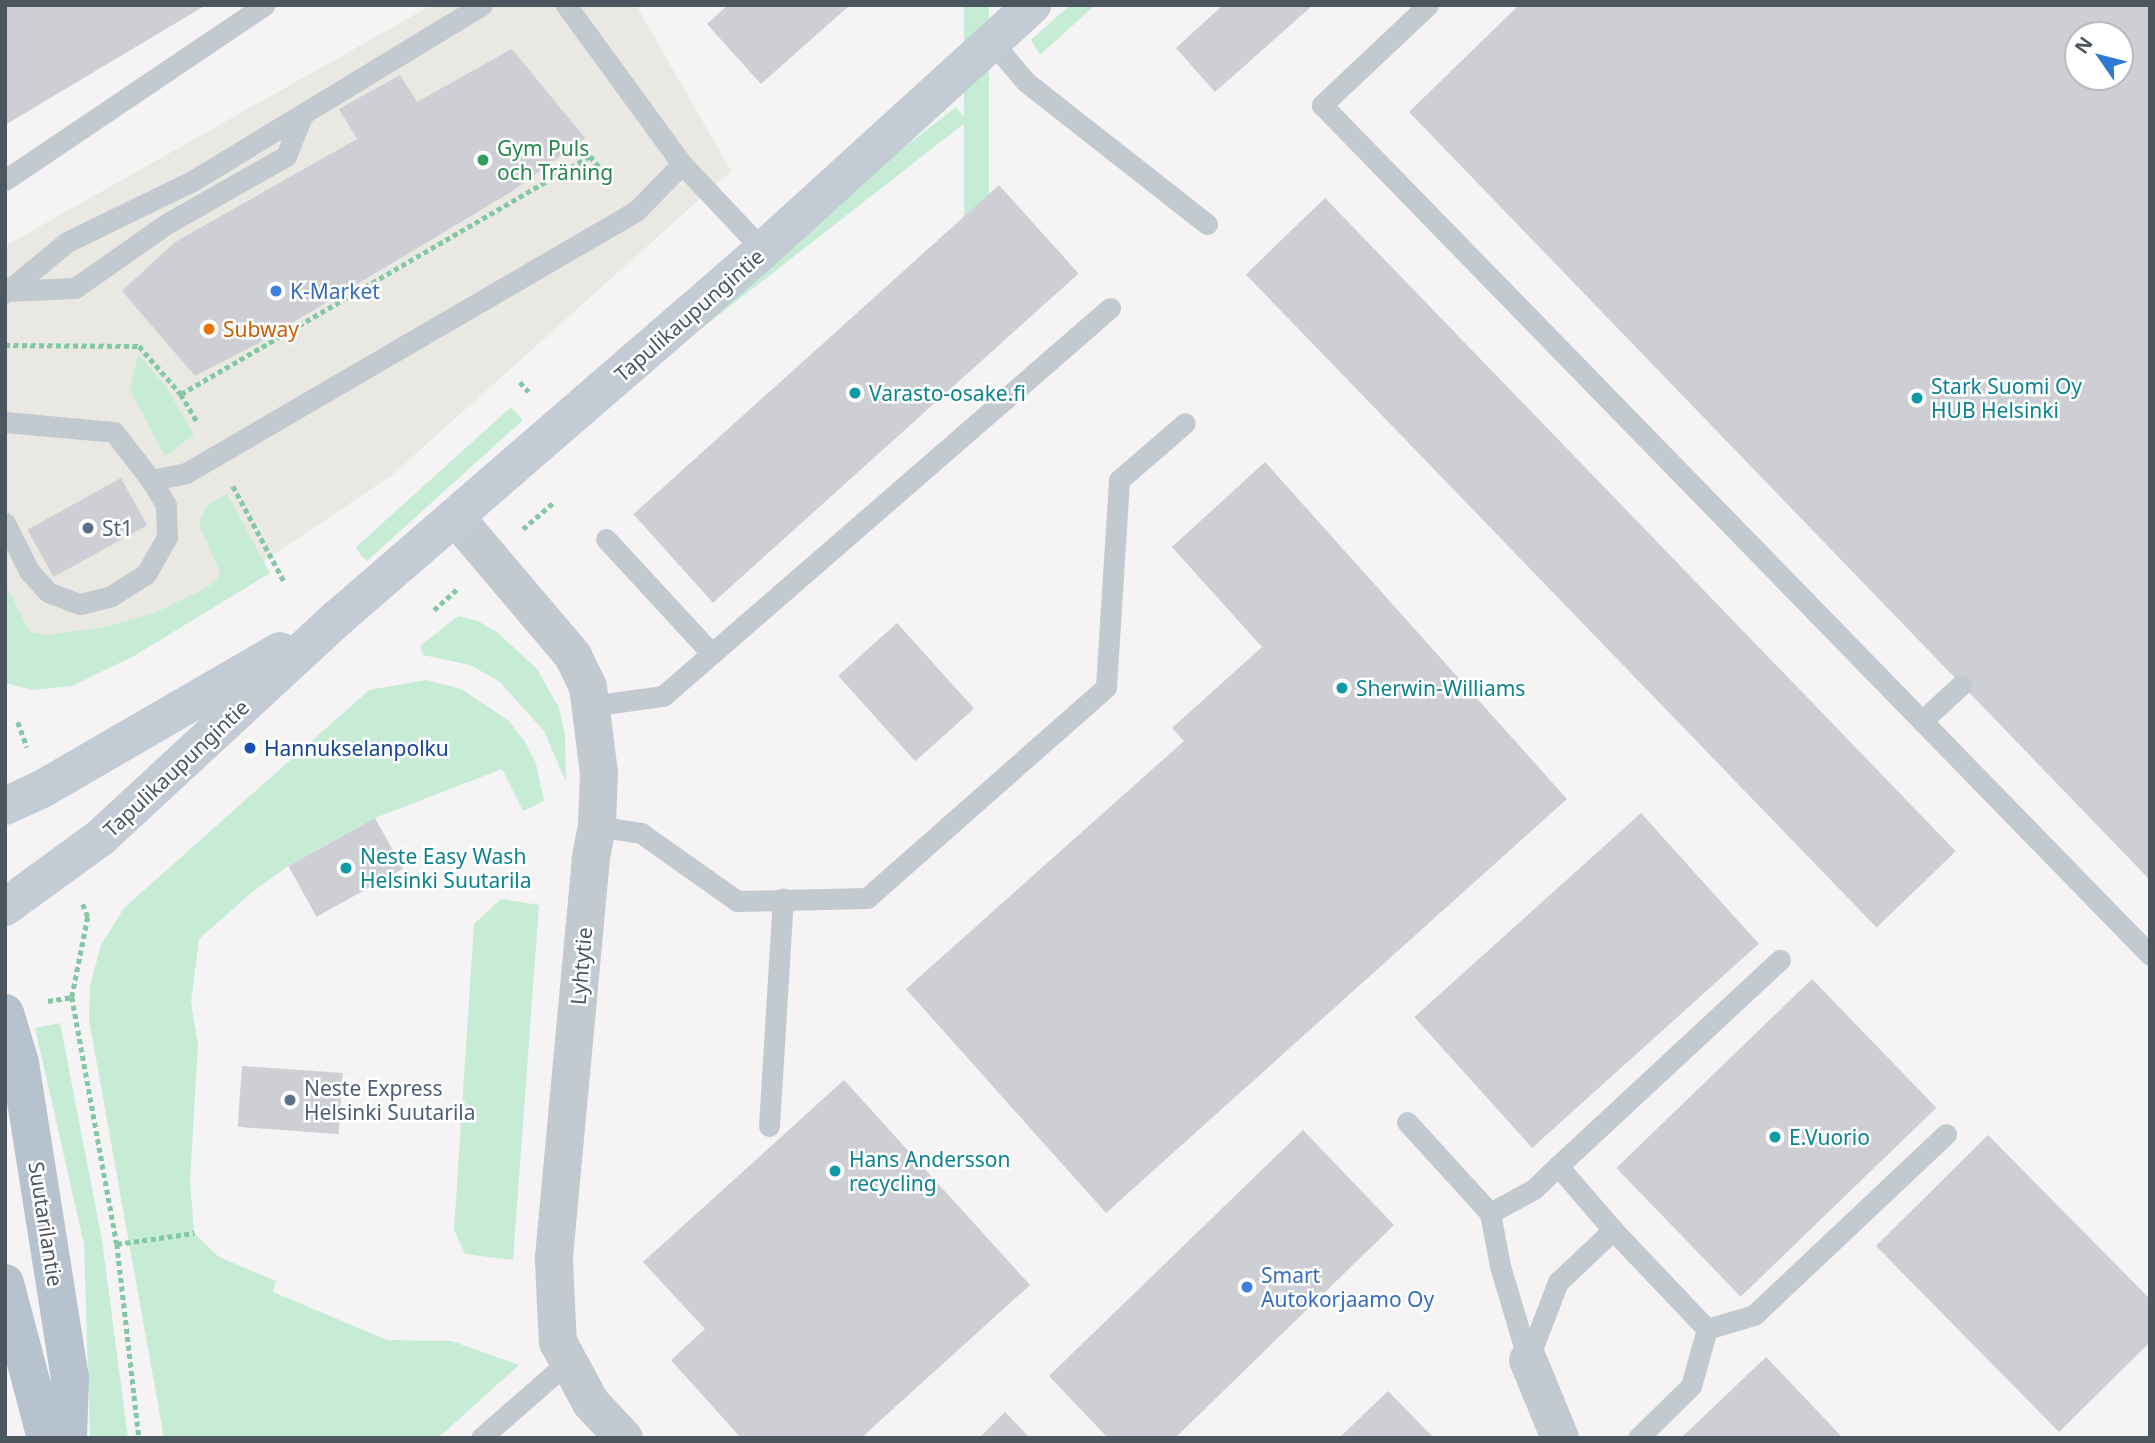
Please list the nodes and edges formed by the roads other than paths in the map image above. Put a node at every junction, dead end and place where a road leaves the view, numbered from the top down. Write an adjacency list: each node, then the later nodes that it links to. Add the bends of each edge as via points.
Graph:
1 (264, 5): 9 (lane)
2 (482, 5): 7 (lane)
3 (566, 5): 8 (lane)
4 (1032, 5): 6 (main road, Tapulikaupungintie)
5 (1428, 5): 26 (lane, via 1322,105)
6 (992, 42): 12 (lane, via 1026,82); 13 (main road, Tapulikaupungintie)
7 (302, 116): 10 (lane); 11 (lane, via 286,156)
8 (682, 164): 13 (lane); 18 (lane, via 636,211 186,472)
9 (5, 180)
10 (194, 180): 11 (lane); 14 (lane, via 67,242)
11 (168, 223): 14 (lane, via 75,288)
12 (1207, 224)
13 (763, 250): 19 (main road, Tapulikaupungintie)
14 (6, 292)
15 (1110, 308): 23 (lane)
16 (5, 422): 18 (lane, via 114,432)
17 (1185, 423): 29 (lane, via 1119,480 1106,687 867,898)
18 (151, 480): 20 (lane, via 166,505 167,537 146,574 111,596 80,604 48,592 29,571)
19 (457, 519): 22 (main road, Tapulikaupungintie); 25 (street, Lyhtytie, via 573,656 588,687)
20 (5, 523)
21 (606, 538): 23 (lane)
22 (339, 617): 27 (main road, Tapulikaupungintie); 30 (main road, Tapulikaupungintie, via 100,838)
23 (712, 654): 25 (lane, via 663,696)
24 (1961, 685): 26 (lane)
25 (590, 706): 28 (street, Lyhtytie, via 599,773)
26 (1922, 721): 31 (lane)
27 (5, 806)
28 (597, 826): 29 (lane, via 641,833 737,901); 43 (street, Lyhtytie, via 554,1260 558,1342)
29 (783, 898): 35 (lane)
30 (5, 907)
31 (2150, 955)
32 (1780, 960): 37 (lane)
33 (5, 1013): 45 (main road, Suutarilantie, via 20,1063 70,1377)
34 (1407, 1122): 38 (lane)
35 (769, 1126)
36 (1946, 1134): 41 (lane, via 1755,1315)
37 (1558, 1166): 38 (lane, via 1534,1189); 39 (lane)
38 (1490, 1213): 42 (lane, via 1500,1266)
39 (1612, 1230): 41 (lane); 42 (lane, via 1558,1282)
40 (5, 1283): 44 (main road)
41 (1707, 1329): 49 (lane, via 1691,1386)
42 (1528, 1360): 48 (street)
43 (569, 1361): 46 (lane); 47 (street, Lyhtytie, via 591,1403)
44 (46, 1438)
45 (68, 1438)
46 (481, 1438)
47 (624, 1438)
48 (1560, 1438)
49 (1638, 1438)

